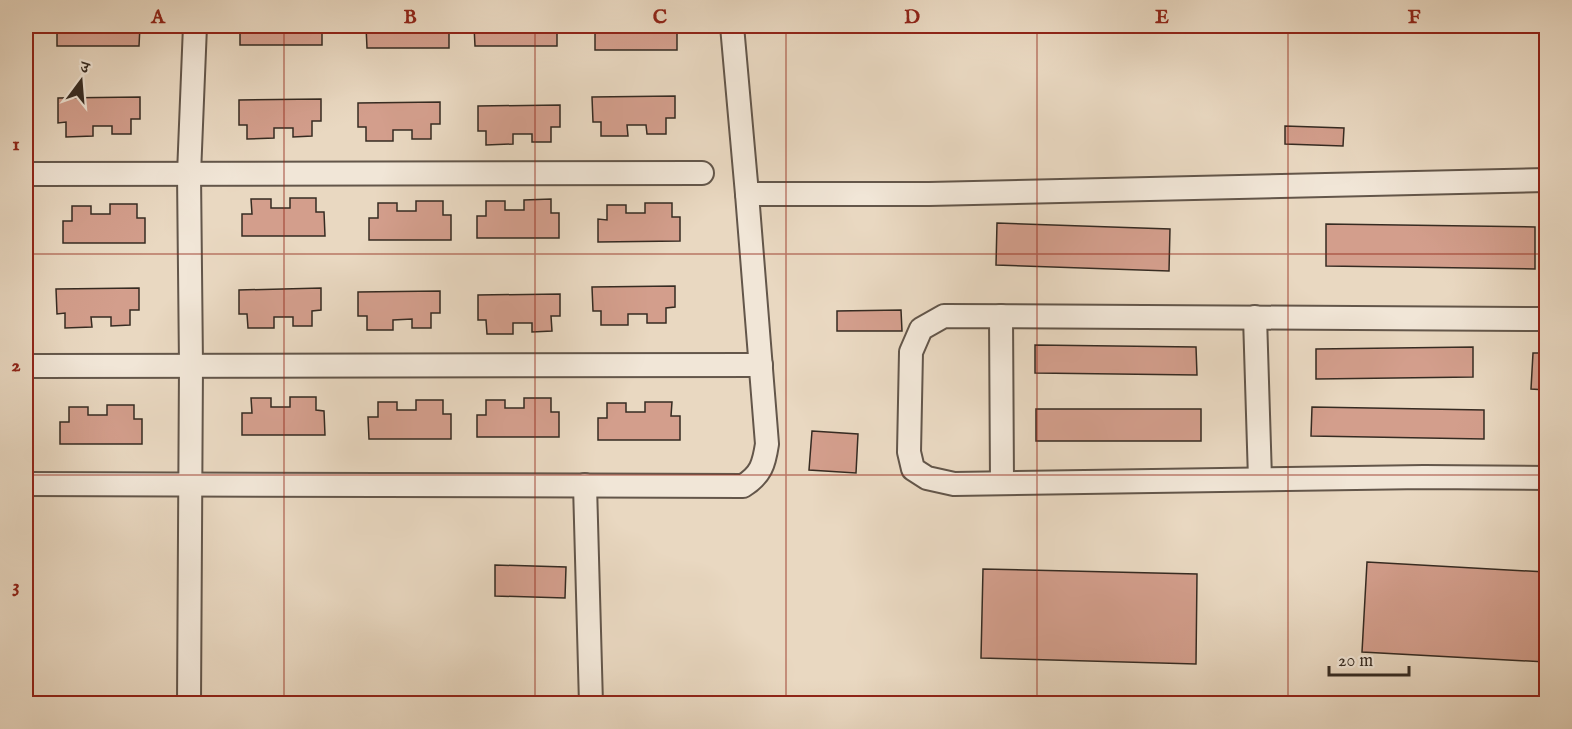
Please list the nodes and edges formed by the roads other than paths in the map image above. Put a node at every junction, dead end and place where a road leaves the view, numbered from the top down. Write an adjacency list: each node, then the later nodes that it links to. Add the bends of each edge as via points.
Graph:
1 (195, 26): 5 (street)
2 (732, 26): 7 (street)
3 (702, 173): 5 (street)
4 (26, 174): 5 (street)
5 (189, 174): 11 (street)
6 (1546, 180): 7 (street, via 929,194)
7 (747, 194): 12 (street)
8 (1001, 316): 9 (street); 16 (street); 16 (street, via 944,316 921,329 911,352 909,452 913,469 927,478 954,484)
9 (1255, 317): 10 (street); 15 (street)
10 (1546, 319)
11 (191, 364): 12 (street); 13 (street); 18 (street)
12 (761, 365): 19 (street, via 767,444 756,478 743,486)
13 (26, 366)
14 (1546, 478): 15 (street)
15 (1260, 479): 16 (street)
16 (1002, 483)
17 (26, 484): 18 (street)
18 (190, 485): 19 (street); 20 (street)
19 (585, 485): 21 (street)
20 (189, 704)
21 (591, 704)

